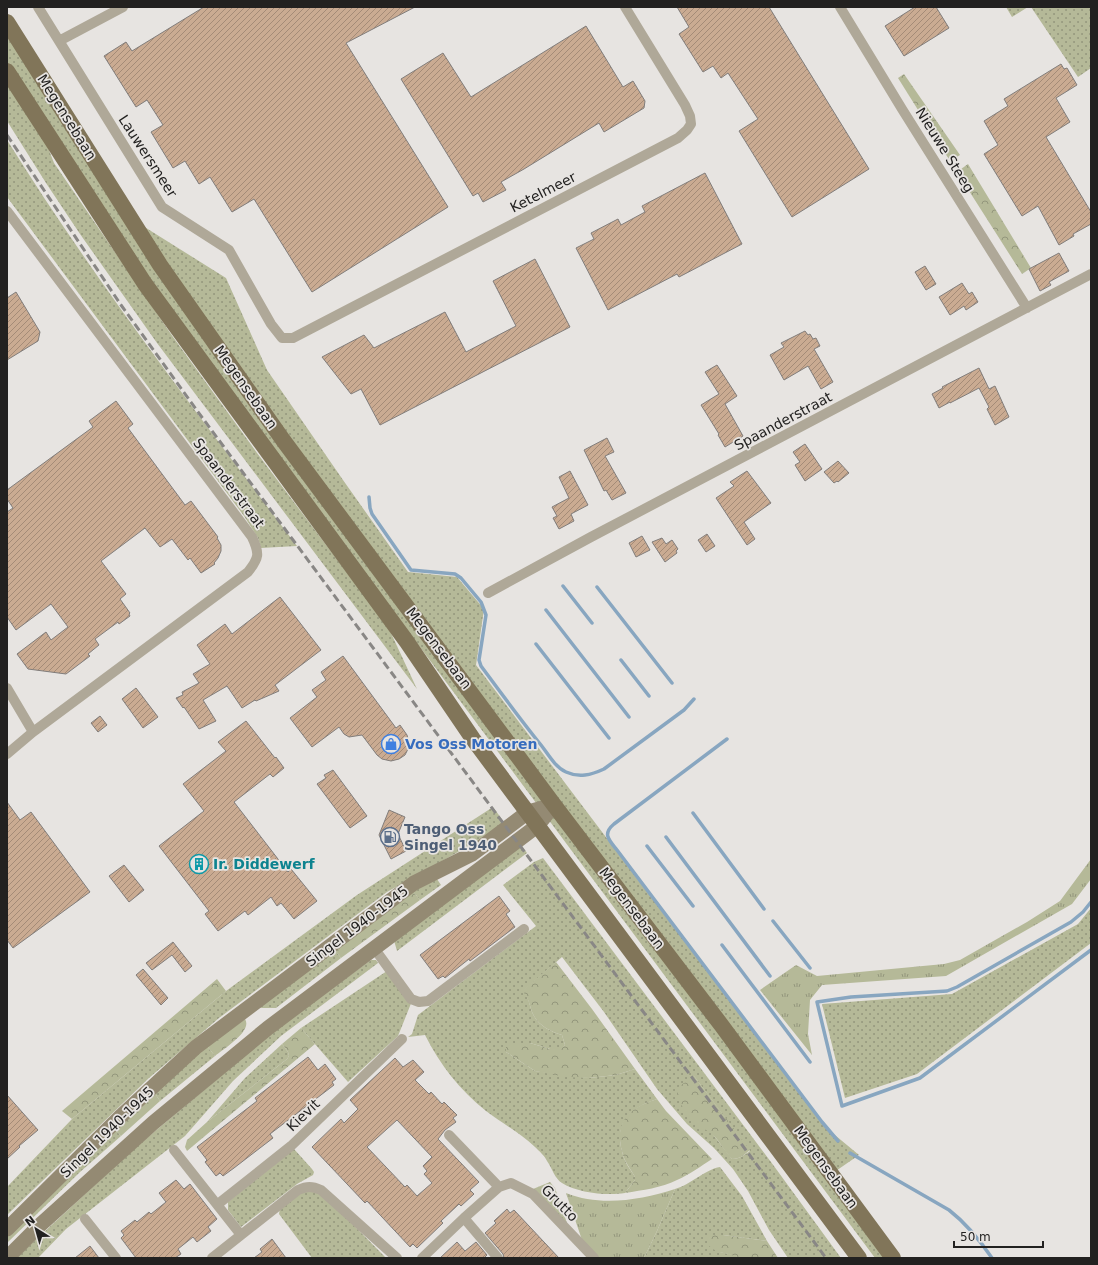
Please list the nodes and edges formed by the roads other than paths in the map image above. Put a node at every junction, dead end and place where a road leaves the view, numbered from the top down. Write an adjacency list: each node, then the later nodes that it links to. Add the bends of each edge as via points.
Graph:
1 (38, 7): 6 (street, Lauwersmeer)
2 (123, 7): 6 (street)
3 (625, 7): 11 (street, Ketelmeer, via 685,105 691,124 687,130 678,138 293,338)
4 (840, 7): 10 (street, Nieuwe Steeg)
5 (7, 22): 16 (main road, Megensebaan, via 165,271 283,440)
6 (59, 40): 11 (street, Lauwersmeer, via 162,207 229,250 271,324)
7 (7, 71): 17 (main road, Megensebaan, via 145,284)
8 (7, 211): 14 (street, Spaanderstraat, via 252,537 258,549 256,562 248,572)
9 (1091, 274): 10 (street, Spaanderstraat)
10 (1027, 308): 12 (street, Spaanderstraat)
11 (282, 338)
12 (488, 593)
13 (7, 688): 14 (street)
14 (33, 732): 15 (street, Spaanderstraat)
15 (7, 754)
16 (554, 805): 17 (main road, Singel 1940-1945); 18 (main road, Singel 1940-1945); 38 (main road, Megensebaan, via 722,1026)
17 (528, 812): 18 (main road, Megensebaan); 28 (main road, Singel 1940-1945, via 472,854 414,883 196,1047 120,1117)
18 (537, 826): 20 (main road, Singel 1940-1945); 37 (main road, Megensebaan)
19 (524, 929): 20 (street, Singel 1940-1945, via 428,1001 419,1002 411,998)
20 (374, 948): 30 (main road, Singel 1940-1945, via 268,1028 153,1123)
21 (402, 1040): 25 (street, Kievit, via 291,1146)
22 (449, 1135): 24 (street)
23 (174, 1150): 25 (street)
24 (499, 1187): 26 (street); 36 (street, Grutto, via 511,1183 533,1194)
25 (218, 1204): 29 (street)
26 (464, 1218): 34 (street); 35 (street)
27 (85, 1219): 31 (street)
28 (7, 1229)
29 (241, 1235): 32 (street); 33 (street, via 298,1190 306,1186 314,1187 321,1190)
30 (7, 1258)
31 (116, 1258)
32 (212, 1258)
33 (397, 1258)
34 (422, 1258)
35 (498, 1258)
36 (594, 1258)
37 (859, 1258)
38 (892, 1258)

